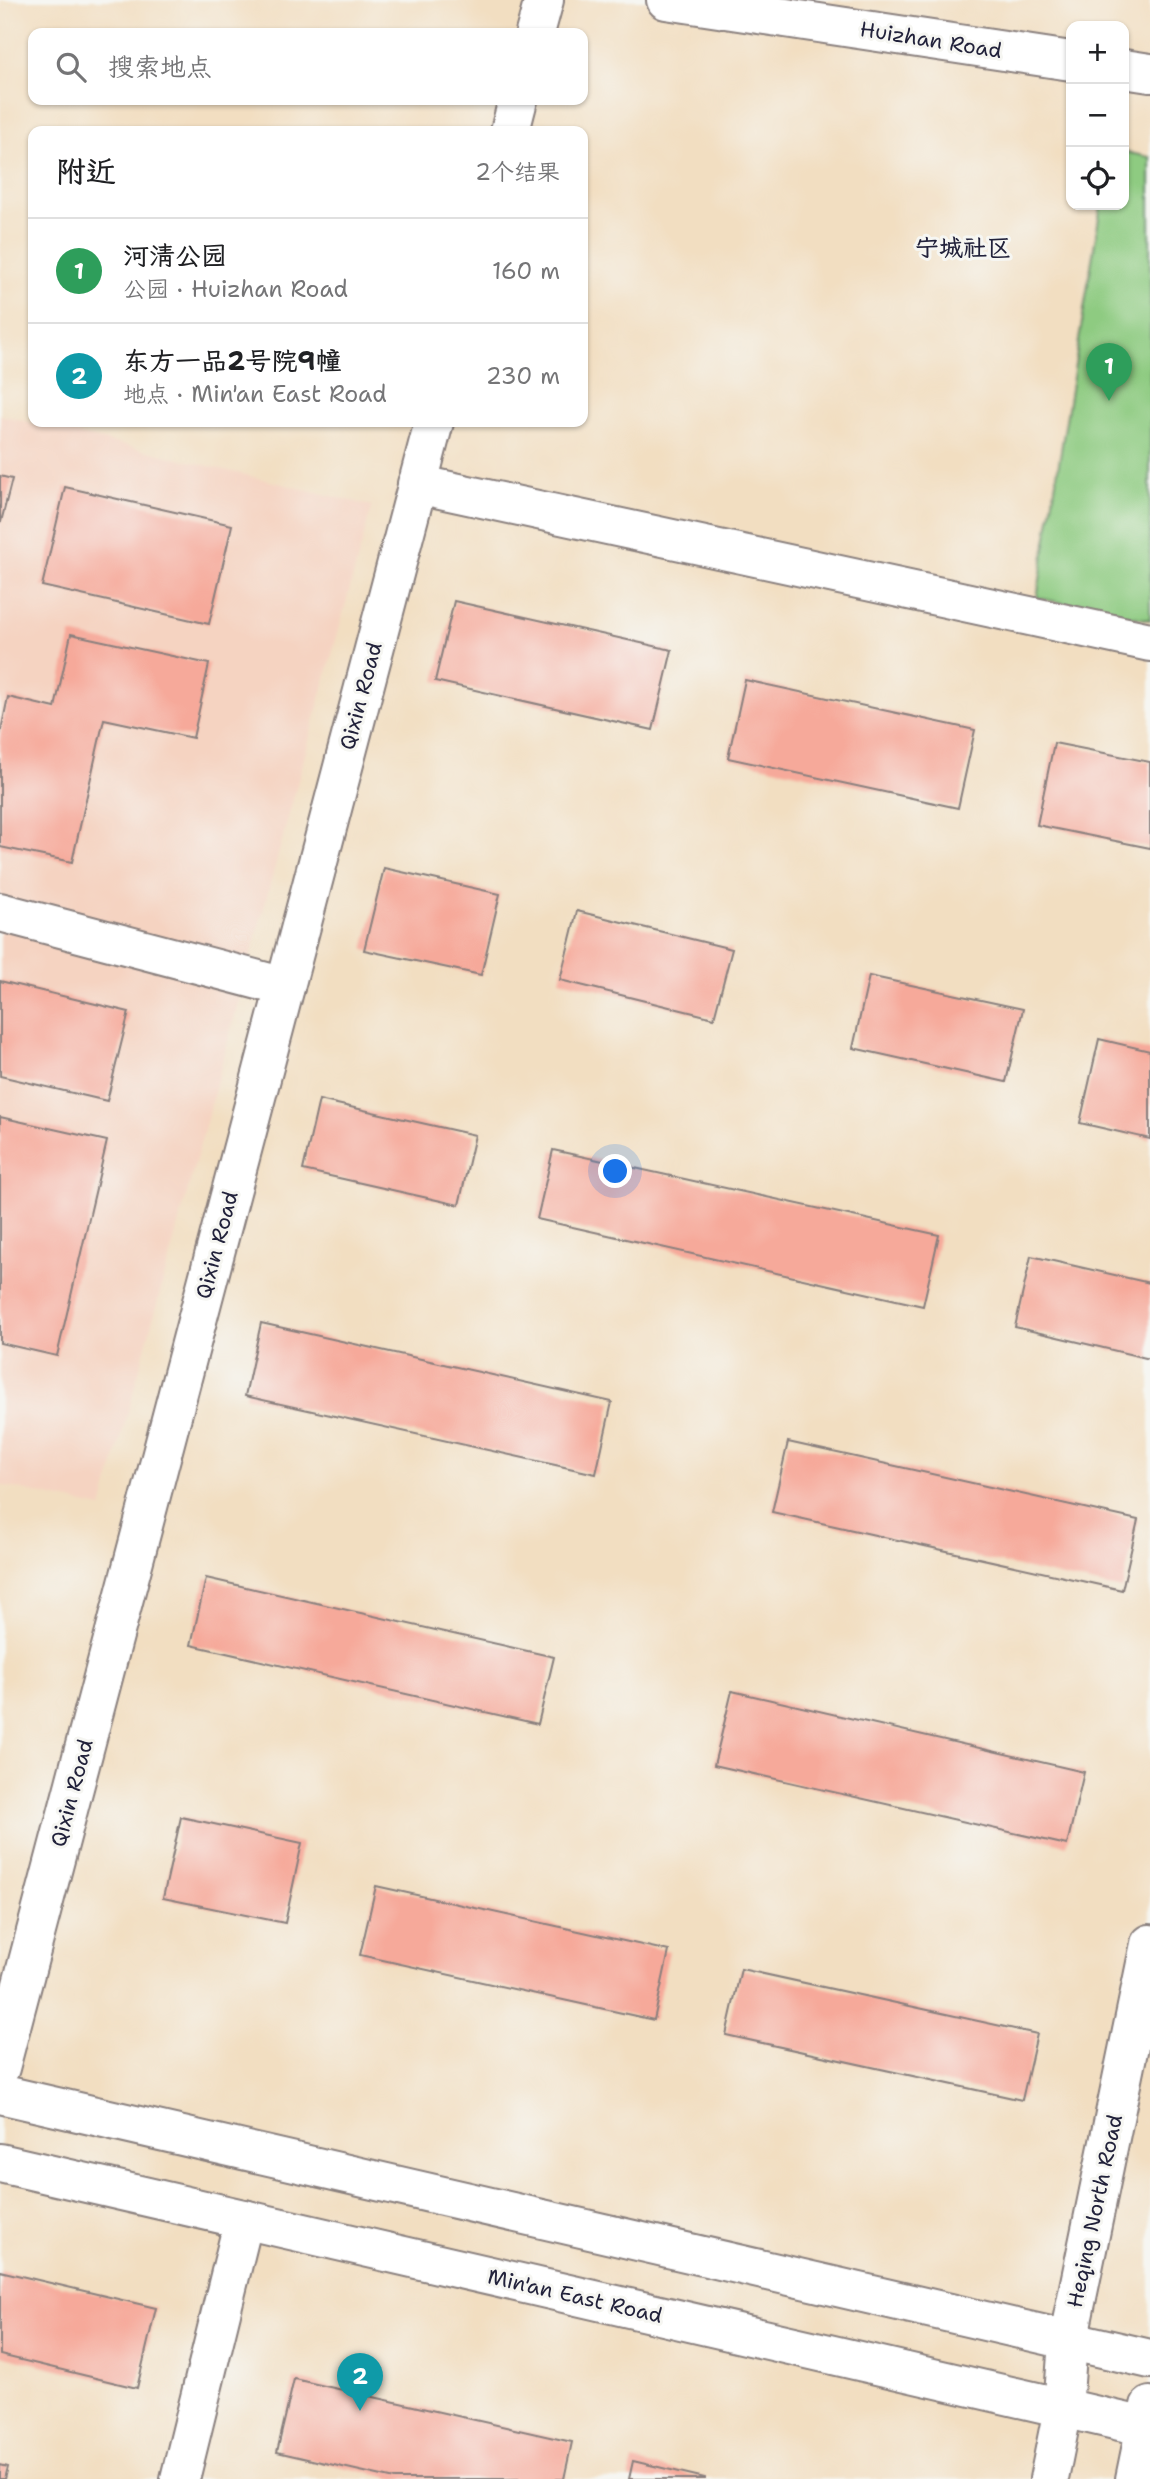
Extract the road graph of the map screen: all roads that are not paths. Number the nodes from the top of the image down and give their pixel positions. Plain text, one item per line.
1 (544, 0) edge
2 (666, 0) edge
3 (536, 28) edge
4 (1066, 60) edge
5 (1129, 70) edge
6 (1150, 73) edge
7 (517, 105) edge
8 (511, 126) edge
9 (432, 427) edge
10 (417, 484) junction
11 (1150, 642) edge
12 (0, 912) edge
13 (285, 987) junction
14 (1150, 1944) edge
15 (0, 2068) edge
16 (0, 2094) edge
17 (0, 2163) edge
18 (244, 2219) junction
19 (1068, 2341) junction
20 (1150, 2359) edge
21 (1063, 2409) junction
22 (1148, 2420) edge
23 (180, 2479) edge
24 (1049, 2479) edge
25 (1135, 2479) edge

1 - 3 street
2 - 4 street, Huizhan Road
5 - 6 street
7 - 8 street
9 - 10 street, Qixin Road
10 - 11 street
10 - 13 street, Qixin Road
12 - 13 street
13 - 15 street, Qixin Road
14 - 19 street, Heqing North Road
16 - 19 street
17 - 18 street, Min'an East Road
18 - 21 street, Min'an East Road
18 - 23 street
19 - 20 street
19 - 21 street, Heqing North Road
21 - 22 street, Min'an East Road
21 - 24 street, Heqing North Road
22 - 25 street

